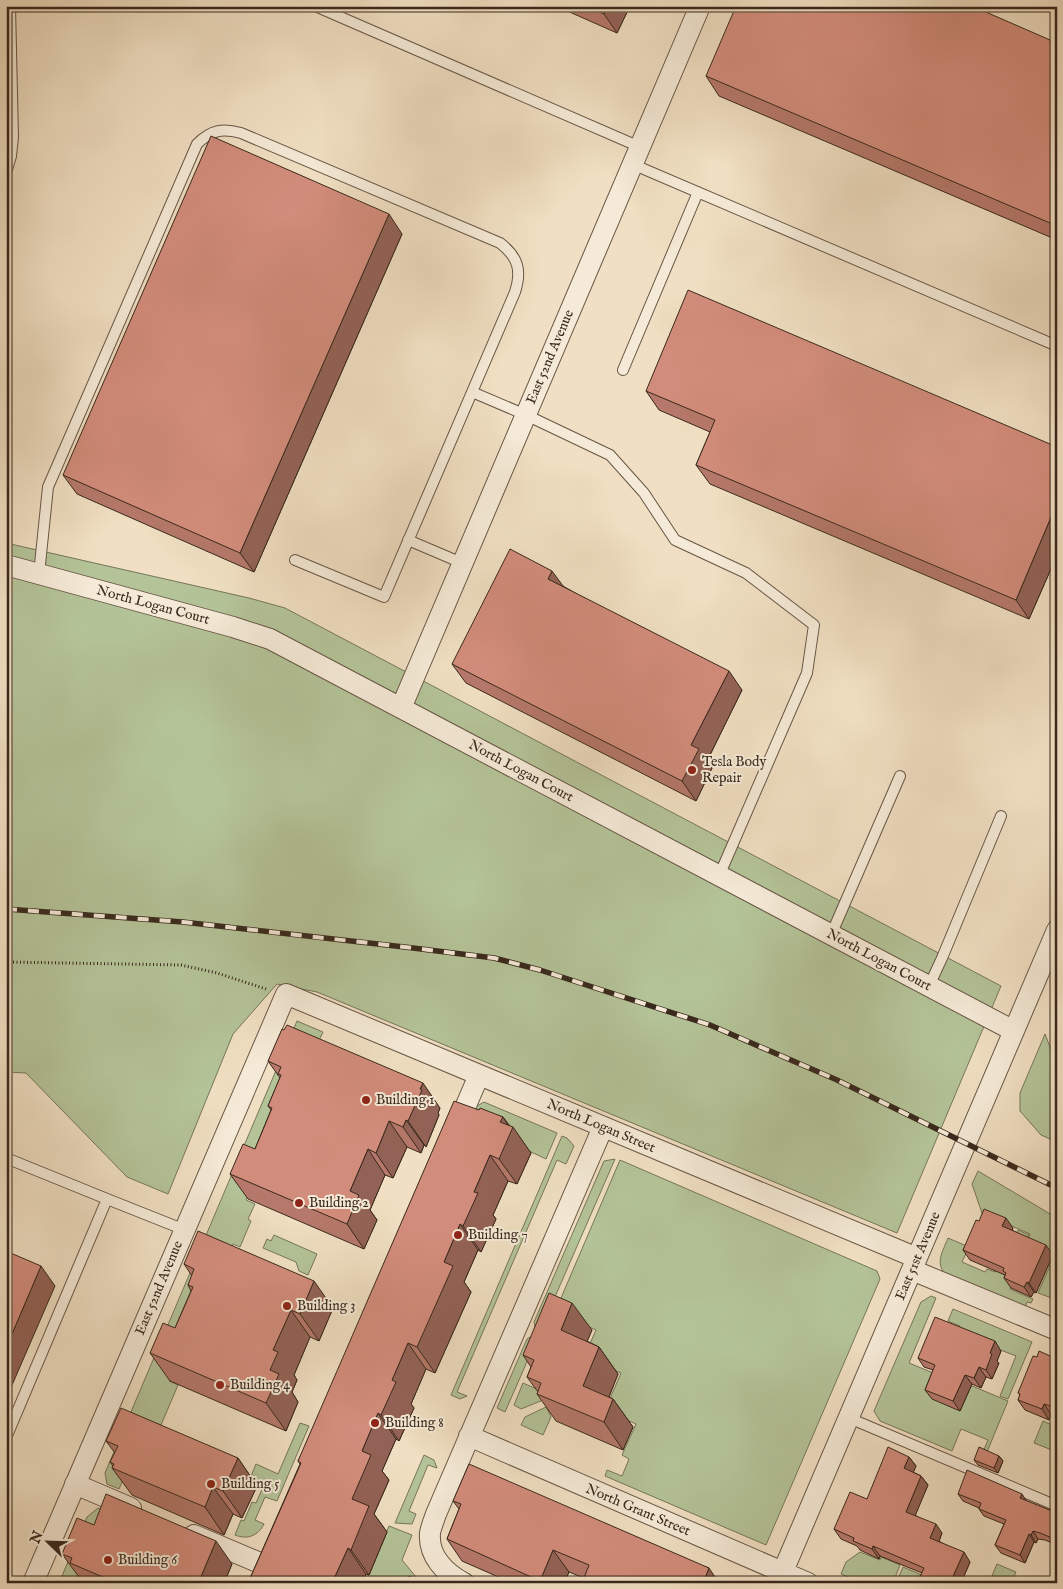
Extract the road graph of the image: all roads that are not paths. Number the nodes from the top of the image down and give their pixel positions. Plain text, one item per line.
1 (315, 6) edge
2 (700, 6) edge
3 (9, 8) edge
4 (636, 156) junction
5 (6, 173) edge
6 (698, 192) junction
7 (1057, 346) edge
8 (623, 370) dead end
9 (472, 392) junction
10 (526, 415) junction
11 (408, 540) junction
12 (295, 560) dead end
13 (462, 563) junction
14 (6, 565) edge
15 (39, 574) junction
16 (401, 708) junction
17 (900, 776) dead end
18 (1001, 816) dead end
19 (719, 876) junction
20 (1057, 930) edge
21 (831, 935) junction
22 (929, 986) junction
23 (286, 994) joint
24 (1014, 1031) junction
25 (479, 1075) junction
26 (603, 1127) junction
27 (449, 1144) edge
28 (6, 1158) edge
29 (107, 1199) junction
30 (185, 1230) junction
31 (914, 1264) junction
32 (1057, 1330) edge
33 (849, 1418) junction
34 (469, 1436) junction
35 (6, 1438) edge
36 (75, 1484) junction
37 (1057, 1506) edge
38 (152, 1517) edge
39 (178, 1528) edge
40 (267, 1566) edge
41 (781, 1577) edge
42 (33, 1583) edge
43 (464, 1583) edge
44 (808, 1583) edge

1 - 4 lane
2 - 4 street, East 52nd Avenue
3 - 5 lane
4 - 6 lane
4 - 10 street, East 52nd Avenue
6 - 7 lane
6 - 8 lane
9 - 10 lane
9 - 11 lane
9 - 15 lane
10 - 13 street, East 52nd Avenue
10 - 19 lane
11 - 12 lane
11 - 13 lane
13 - 16 street, East 52nd Avenue
14 - 15 street, North Logan Court
15 - 16 street, North Logan Court
16 - 19 street, North Logan Court
17 - 21 lane
18 - 22 lane
19 - 21 street, North Logan Court
20 - 24 street, East 51st Avenue
21 - 22 street, North Logan Court
22 - 24 street, North Logan Court
23 - 25 street, North Logan Street
23 - 30 street, East 52nd Avenue
24 - 31 street, East 51st Avenue
25 - 26 street, North Logan Street
25 - 27 street
26 - 31 street, North Logan Street
26 - 34 street
28 - 29 lane
29 - 30 lane
29 - 35 lane
30 - 36 street, East 52nd Avenue
31 - 32 street, North Logan Street
31 - 33 street, East 51st Avenue
33 - 37 lane
33 - 41 street, East 51st Avenue
34 - 41 street, North Grant Street
34 - 43 street
36 - 38 street
36 - 42 street, East 52nd Avenue
39 - 40 street
41 - 44 street, North Grant Street

